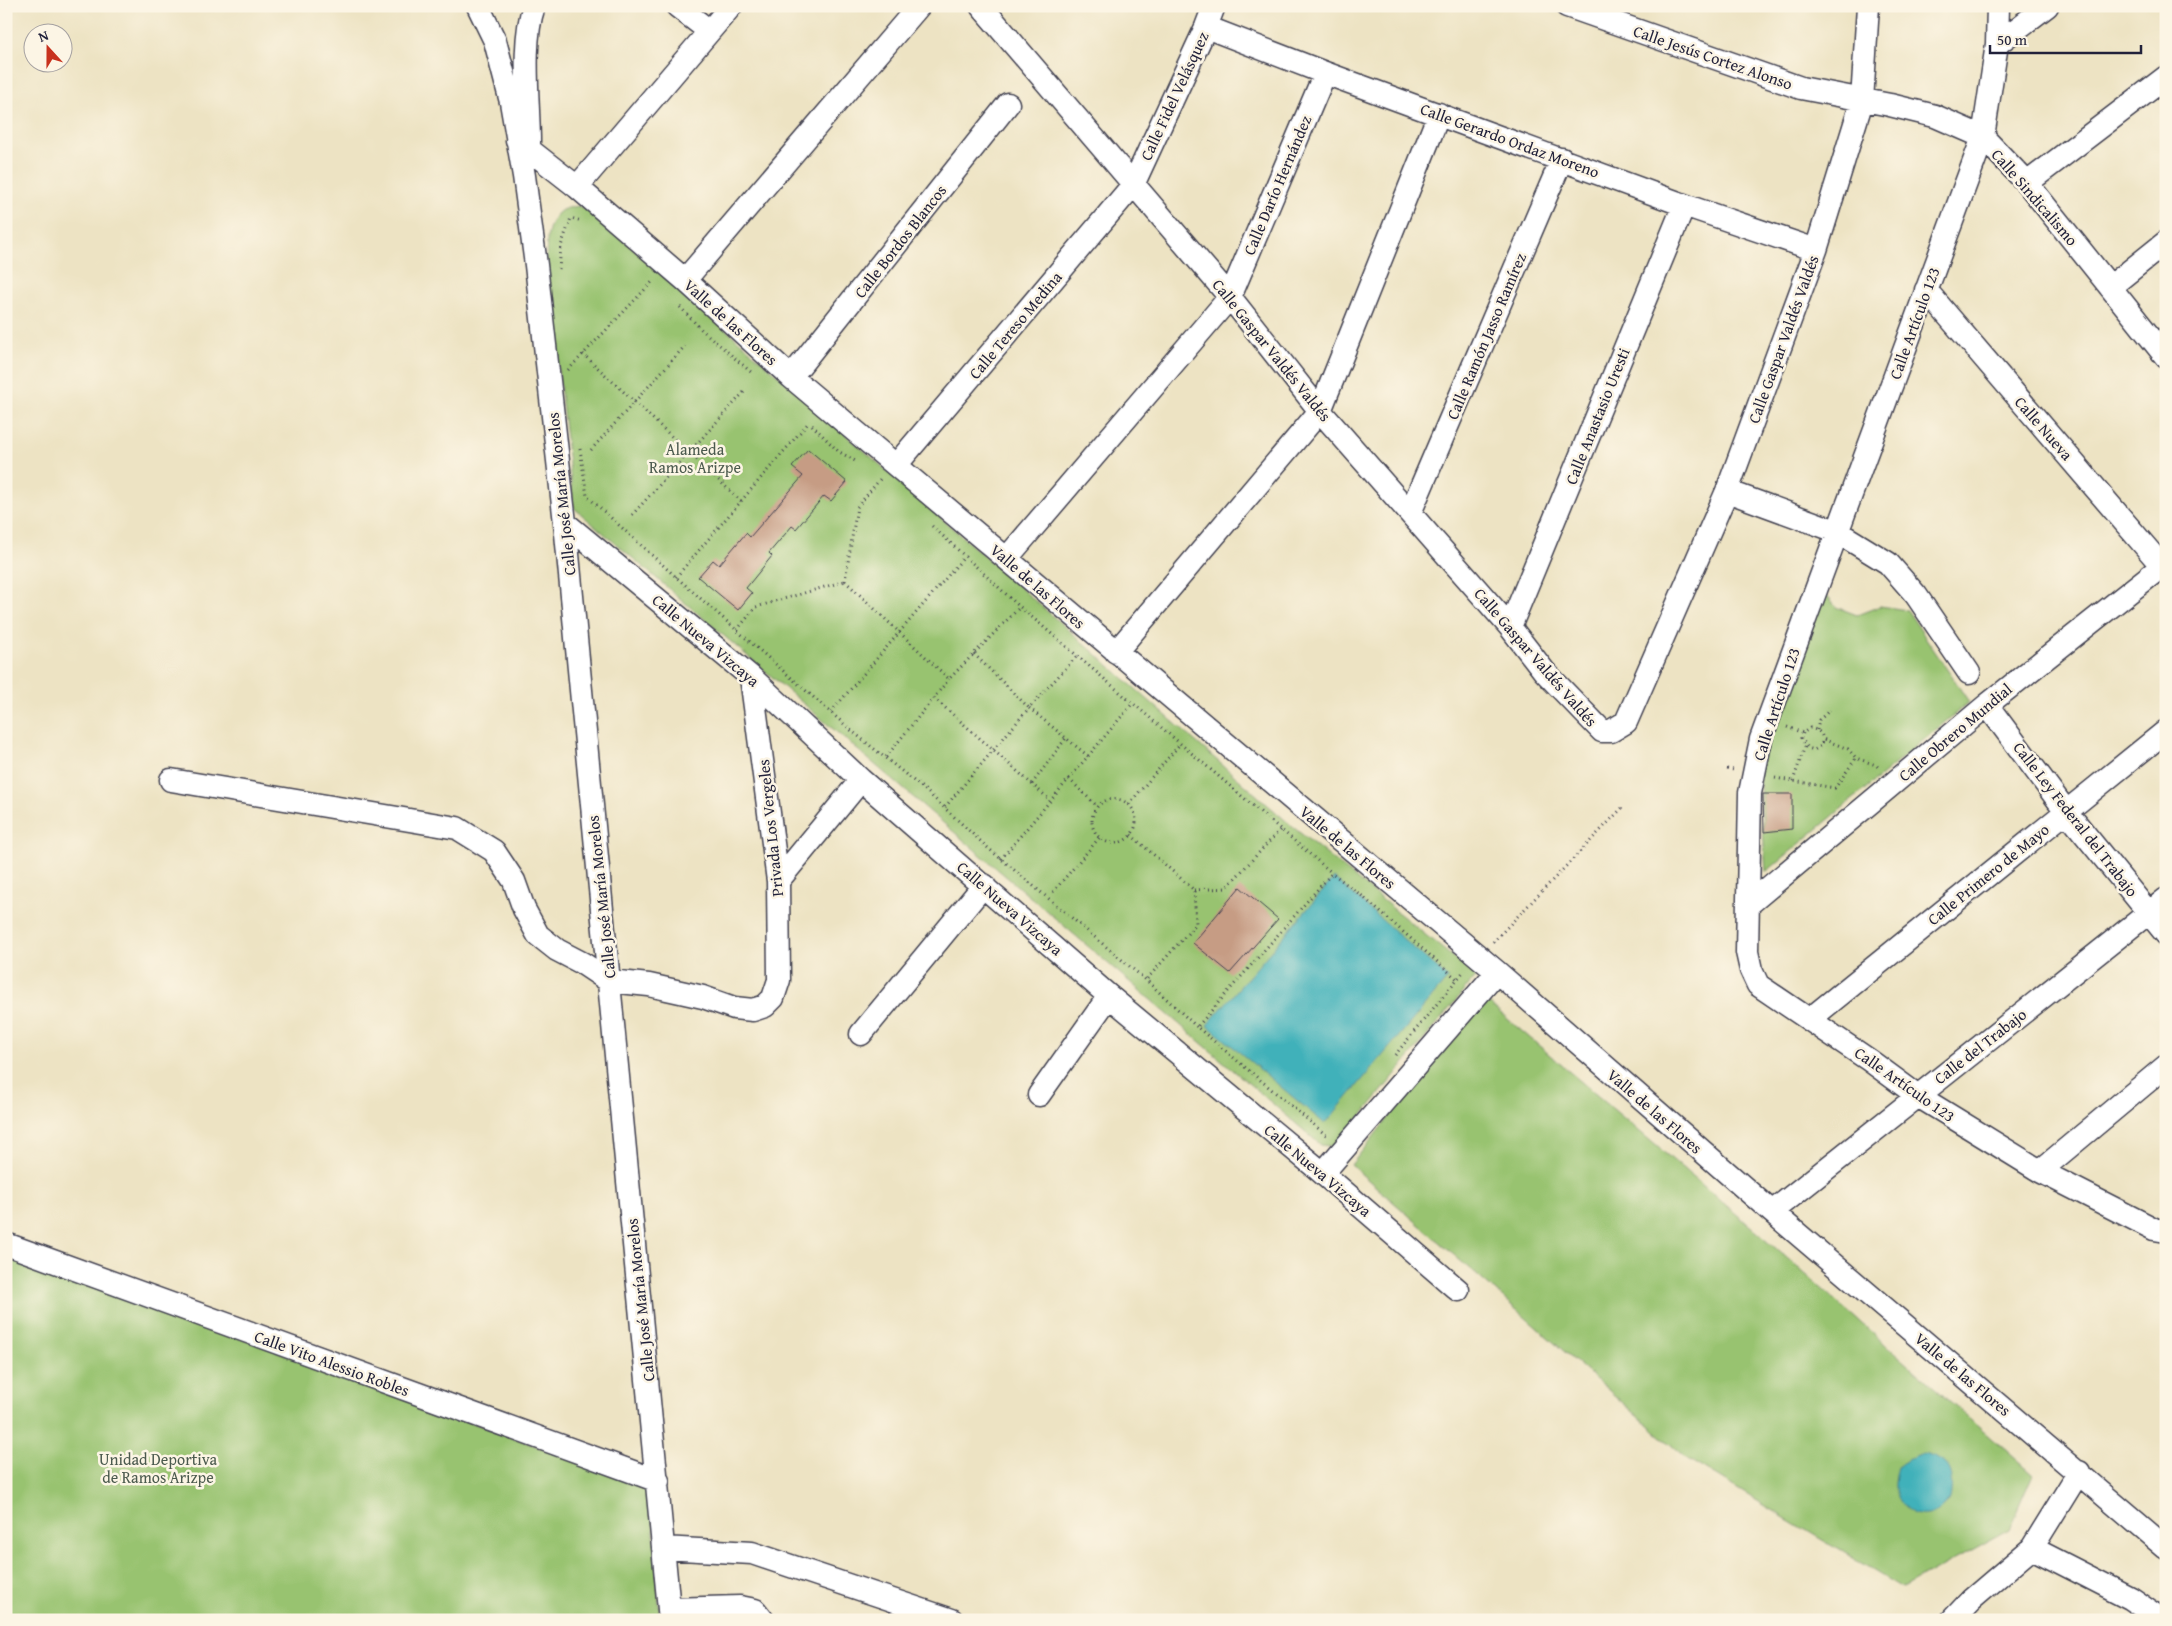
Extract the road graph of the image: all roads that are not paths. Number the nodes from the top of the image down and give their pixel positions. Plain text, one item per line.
1 (478, 6) edge
2 (534, 6) edge
3 (677, 6) edge
4 (731, 6) edge
5 (919, 6) edge
6 (981, 6) edge
7 (1214, 6) edge
8 (1567, 6) edge
9 (1868, 6) edge
10 (1998, 6) edge
11 (2047, 6) edge
12 (1206, 27) junction
13 (708, 30) junction
14 (1997, 44) junction
15 (1324, 73) junction
16 (2166, 76) edge
17 (1862, 100) junction
18 (1008, 104) dead end
19 (1439, 114) junction
20 (1983, 137) junction
21 (523, 143) junction
22 (1562, 159) junction
23 (2026, 183) junction
24 (1133, 185) junction
25 (577, 187) junction
26 (1684, 205) junction
27 (2166, 242) edge
28 (1816, 250) junction
29 (685, 280) junction
30 (2110, 287) junction
31 (1926, 290) junction
32 (1230, 297) junction
33 (2166, 356) edge
34 (791, 377) junction
35 (1320, 411) junction
36 (889, 475) junction
37 (1727, 491) junction
38 (1410, 513) junction
39 (565, 523) junction
40 (1836, 531) junction
41 (1007, 558) junction
42 (2164, 565) edge
43 (1510, 627) junction
44 (1116, 652) junction
45 (1969, 673) dead end
46 (751, 677) junction
47 (1987, 704) junction
48 (2166, 731) edge
49 (170, 780) dead end
50 (861, 780) junction
51 (2066, 811) junction
52 (778, 880) junction
53 (984, 885) junction
54 (1748, 905) junction
55 (2158, 905) edge
56 (2166, 934) edge
57 (1497, 972) junction
58 (609, 981) junction
59 (1109, 996) junction
60 (1810, 1019) junction
61 (861, 1034) dead end
62 (2166, 1066) edge
63 (1039, 1095) dead end
64 (1918, 1096) junction
65 (2040, 1171) junction
66 (1323, 1173) junction
67 (1772, 1212) junction
68 (2164, 1230) edge
69 (6, 1244) edge
70 (1458, 1290) dead end
71 (2079, 1472) junction
72 (658, 1481) junction
73 (663, 1548) junction
74 (2032, 1548) junction
75 (2166, 1548) edge
76 (670, 1614) edge
77 (763, 1620) edge
78 (952, 1620) edge
79 (1952, 1620) edge
80 (2162, 1620) edge

1 - 21 street, Calle José María Morelos
2 - 21 street, Calle José María Morelos
3 - 13 street
4 - 13 street
5 - 29 street
6 - 24 street, Calle Gaspar Valdés Valdés
7 - 12 street, Calle Fidel Velásquez
8 - 17 street, Calle Jesús Cortez Alonso
9 - 17 street, Calle Gaspar Valdés Valdés
10 - 14 street, Calle Artículo 123
11 - 14 street
12 - 15 street, Calle Gerardo Ordaz Moreno
12 - 24 street, Calle Fidel Velásquez
13 - 25 street
14 - 20 street, Calle Artículo 123
15 - 19 street, Calle Gerardo Ordaz Moreno
15 - 32 street, Calle Darío Hernández
16 - 23 street
17 - 20 street, Calle Sindicalismo
17 - 28 street, Calle Gaspar Valdés Valdés
18 - 34 street, Calle Bordos Blancos
19 - 22 street, Calle Gerardo Ordaz Moreno
19 - 35 street
20 - 23 street, Calle Sindicalismo
20 - 31 street, Calle Artículo 123
21 - 25 street, Valle de las Flores
21 - 39 street, Calle José María Morelos
22 - 26 street, Calle Gerardo Ordaz Moreno
22 - 38 street, Calle Ramón Jasso Ramírez
23 - 30 street, Calle Sindicalismo
24 - 32 street, Calle Gaspar Valdés Valdés
24 - 36 street, Calle Tereso Medina
25 - 29 street, Valle de las Flores
26 - 28 street, Calle Gerardo Ordaz Moreno
26 - 43 street, Calle Anastasio Uresti
27 - 30 street
28 - 37 street, Calle Gaspar Valdés Valdés
29 - 34 street, Valle de las Flores
30 - 33 street, Calle Sindicalismo
31 - 40 street, Calle Artículo 123
31 - 42 street, Calle Nueva
32 - 35 street, Calle Gaspar Valdés Valdés
32 - 41 street, Calle Darío Hernández
34 - 36 street, Valle de las Flores
35 - 38 street, Calle Gaspar Valdés Valdés
35 - 44 street
36 - 41 street, Valle de las Flores
37 - 40 street
37 - 43 street, Calle Gaspar Valdés Valdés
38 - 43 street, Calle Gaspar Valdés Valdés
39 - 46 street, Calle Nueva Vizcaya
39 - 58 street, Calle José María Morelos
40 - 45 street
40 - 54 street, Calle Artículo 123
41 - 44 street, Valle de las Flores
42 - 47 street, Calle Obrero Mundial
44 - 57 street, Valle de las Flores
46 - 50 street, Calle Nueva Vizcaya
46 - 52 street, Privada Los Vergeles
47 - 51 street, Calle Ley Federal del Trabajo
47 - 54 street, Calle Obrero Mundial
48 - 51 street, Calle Primero de Mayo
49 - 58 street
50 - 52 street
50 - 53 street, Calle Nueva Vizcaya
51 - 55 street, Calle Ley Federal del Trabajo
51 - 60 street, Calle Primero de Mayo
52 - 58 street, Privada Los Vergeles
53 - 59 street, Calle Nueva Vizcaya
53 - 61 street
54 - 60 street, Calle Artículo 123
55 - 56 street, Calle Ley Federal del Trabajo
55 - 64 street, Calle del Trabajo
57 - 66 street
57 - 67 street, Valle de las Flores
58 - 72 street, Calle José María Morelos
59 - 63 street
59 - 66 street, Calle Nueva Vizcaya
60 - 64 street, Calle Artículo 123
62 - 65 street
64 - 65 street, Calle Artículo 123
64 - 67 street, Calle del Trabajo
65 - 68 street, Calle Artículo 123
66 - 70 street, Calle Nueva Vizcaya
67 - 71 street, Valle de las Flores
69 - 72 street, Calle Vito Alessio Robles
71 - 74 street
71 - 75 street, Valle de las Flores
72 - 73 street, Calle José María Morelos
73 - 76 street, Calle José María Morelos
73 - 78 street
74 - 79 street
74 - 80 street
76 - 77 street

